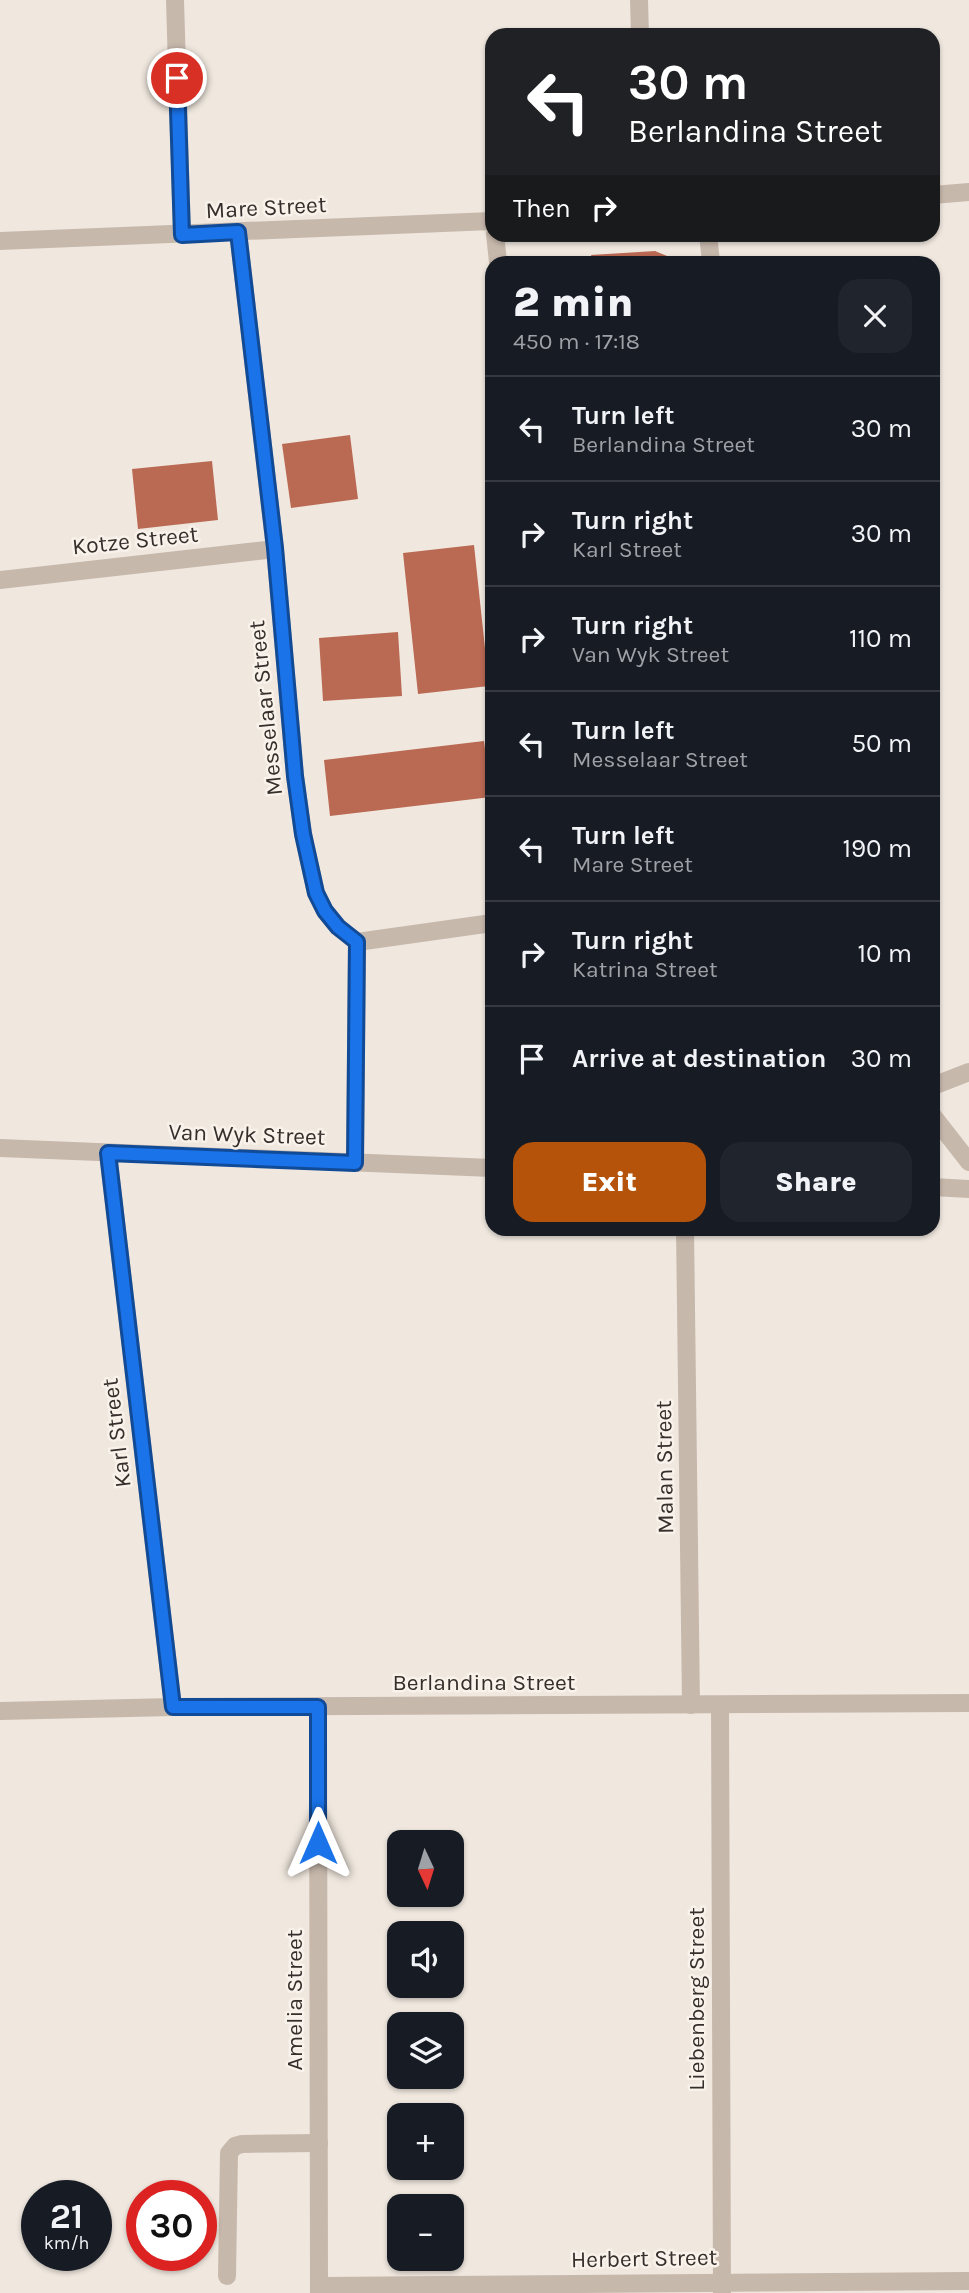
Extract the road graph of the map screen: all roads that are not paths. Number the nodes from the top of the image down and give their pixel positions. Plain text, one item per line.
1 (175, 0) edge
2 (639, 0) edge
3 (640, 28) edge
4 (969, 192) edge
5 (940, 194) edge
6 (485, 221) edge
7 (238, 232) junction
8 (182, 235) junction
9 (0, 241) edge
10 (275, 548) junction
11 (0, 579) edge
12 (485, 924) edge
13 (357, 942) junction
14 (969, 1072) edge
15 (940, 1083) edge
16 (940, 1124) edge
17 (0, 1148) edge
18 (108, 1153) junction
19 (969, 1162) edge
20 (355, 1163) junction
21 (485, 1168) edge
22 (940, 1187) edge
23 (969, 1189) edge
24 (685, 1236) edge
25 (969, 1703) edge
26 (691, 1705) junction
27 (720, 1705) junction
28 (173, 1707) junction
29 (318, 1707) junction
30 (0, 1711) edge
31 (318, 2143) junction
32 (227, 2276) dead end
33 (969, 2281) edge
34 (722, 2288) edge
35 (319, 2290) edge

1 - 8 street
2 - 3 street
4 - 5 street
6 - 7 street, Mare Street
7 - 8 street, Mare Street
7 - 10 street, Messelaar Street
8 - 9 street, Mare Street
10 - 11 street, Kotze Street
10 - 13 street, Messelaar Street
12 - 13 street
13 - 20 street
14 - 15 street
16 - 19 street
17 - 18 street, Van Wyk Street
18 - 20 street, Van Wyk Street
18 - 28 street, Karl Street
20 - 21 street, Van Wyk Street
22 - 23 street
24 - 26 street, Malan Street
25 - 27 street, Berlandina Street
26 - 27 street, Berlandina Street
26 - 29 street, Berlandina Street
27 - 34 street, Liebenberg Street
28 - 29 street, Berlandina Street
28 - 30 street, Berlandina Street
29 - 31 street, Amelia Street
31 - 32 street
31 - 35 street, Amelia Street
33 - 34 street, Herbert Street
34 - 35 street, Herbert Street

